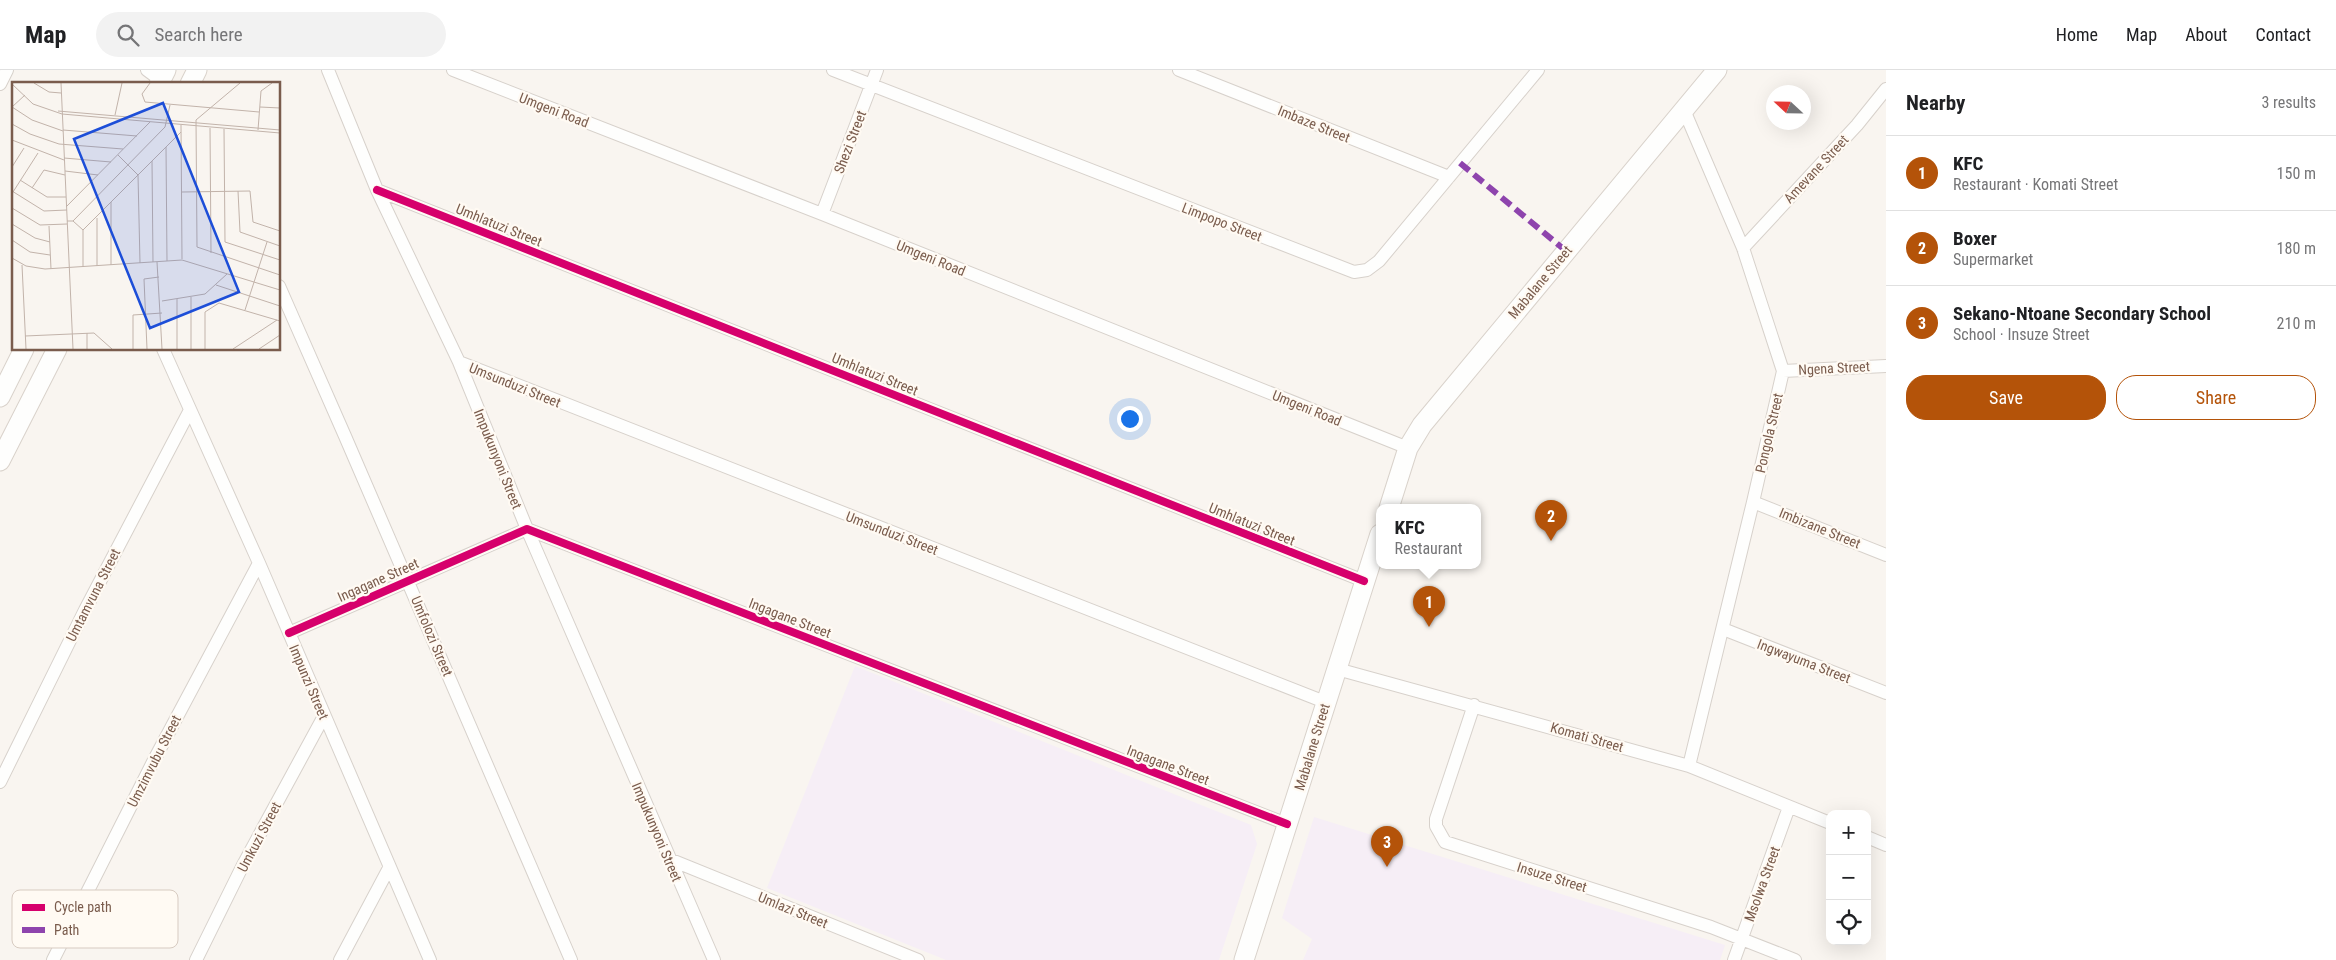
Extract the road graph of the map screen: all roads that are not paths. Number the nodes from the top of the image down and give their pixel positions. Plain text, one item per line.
1 (7, 70) edge
2 (197, 70) edge
3 (328, 70) edge
4 (453, 70) edge
5 (833, 70) edge
6 (877, 70) edge
7 (1179, 70) edge
8 (1538, 70) edge
9 (1717, 70) edge
10 (191, 82) edge
11 (0, 84) edge
12 (872, 86) junction
13 (1886, 89) edge
14 (1684, 110) junction
15 (1449, 177) junction
16 (377, 190) junction
17 (822, 214) junction
18 (1743, 248) junction
19 (280, 288) edge
20 (24, 350) edge
21 (56, 350) edge
22 (163, 350) edge
23 (459, 362) junction
24 (1886, 366) edge
25 (1783, 371) junction
26 (0, 397) edge
27 (190, 410) junction
28 (1408, 448) junction
29 (0, 461) edge
30 (1753, 502) junction
31 (1390, 504) edge
32 (527, 529) junction
33 (1376, 546) edge
34 (1886, 555) edge
35 (258, 563) junction
36 (409, 580) junction
37 (1364, 582) junction
38 (1723, 629) junction
39 (288, 633) junction
40 (1337, 669) junction
41 (1886, 693) edge
42 (1325, 702) junction
43 (1474, 705) junction
44 (324, 716) junction
45 (1689, 766) junction
46 (0, 782) edge
47 (1790, 807) junction
48 (1826, 821) edge
49 (1288, 824) junction
50 (1871, 839) edge
51 (1886, 845) edge
52 (669, 860) junction
53 (389, 868) junction
54 (88, 890) edge
55 (1742, 939) junction
56 (58, 948) edge
57 (52, 960) edge
58 (196, 960) edge
59 (340, 960) edge
60 (430, 960) edge
61 (571, 960) edge
62 (714, 960) edge
63 (918, 960) edge
64 (1244, 960) edge
65 (1734, 960) edge
66 (1795, 960) edge

1 - 11 street
2 - 10 street
3 - 16 street, Impukunyoni Street
4 - 17 street, Umgeni Road
5 - 12 street, Limpopo Street
6 - 12 street, Shezi Street
7 - 15 street, Imbaze Street
8 - 15 street, Limpopo Street
9 - 14 street, Mabalane Street
12 - 15 street, Limpopo Street
12 - 17 street, Shezi Street
13 - 18 street, Amevane Street
14 - 18 street
14 - 28 street, Mabalane Street
16 - 23 street, Impukunyoni Street
16 - 37 street, Umhlatuzi Street
17 - 28 street, Umgeni Road
18 - 25 street
19 - 36 street, Umfolozi Street
20 - 26 street
21 - 29 street
22 - 27 street, Impunzi Street
23 - 32 street, Impukunyoni Street
23 - 42 street, Umsunduzi Street
24 - 25 street, Ngena Street
25 - 30 street, Pongola Street
27 - 35 street, Impunzi Street
27 - 46 street, Umtamvuna Street
28 - 31 street, Mabalane Street
30 - 34 street, Imbizane Street
30 - 38 street, Pongola Street
32 - 36 street, Ingagane Street
32 - 49 street, Ingagane Street
32 - 52 street, Impukunyoni Street
33 - 37 street, Mabalane Street
35 - 39 street, Impunzi Street
35 - 54 street, Umzimvubu Street
36 - 39 street, Ingagane Street
36 - 61 street, Umfolozi Street
37 - 40 street, Mabalane Street
38 - 41 street, Ingwayuma Street
38 - 45 street, Pongola Street
39 - 44 street, Impunzi Street
40 - 42 street, Mabalane Street
40 - 43 street, Komati Street
42 - 49 street, Mabalane Street
43 - 45 street, Komati Street
43 - 55 street, Insuze Street
44 - 53 street, Impunzi Street
44 - 58 street, Umkuzi Street
45 - 47 street, Komati Street
47 - 48 street, Komati Street
47 - 55 street, Msolwa Street
49 - 64 street, Mabalane Street
50 - 51 street
52 - 62 street, Impukunyoni Street
52 - 63 street, Umlazi Street
53 - 59 street
53 - 60 street, Impunzi Street
55 - 65 street, Msolwa Street
55 - 66 street, Insuze Street
56 - 57 street, Umzimvubu Street

